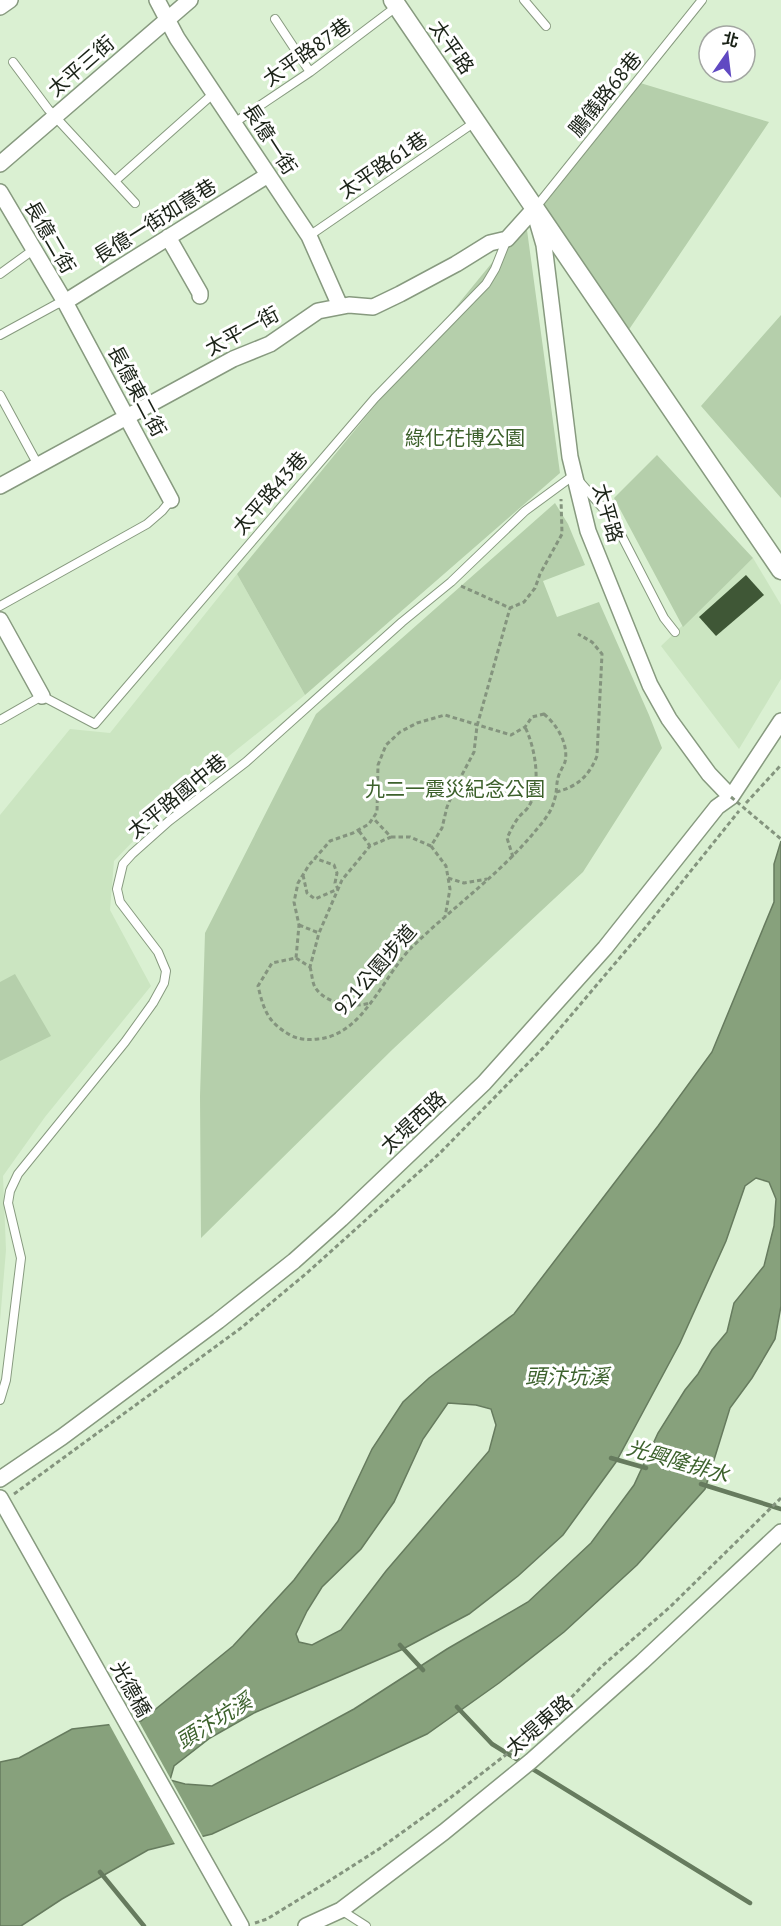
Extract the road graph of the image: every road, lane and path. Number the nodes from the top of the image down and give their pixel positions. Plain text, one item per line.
1 (10, 0) edge
2 (157, 0) edge
3 (190, 0) edge
4 (524, 0) edge
5 (702, 0) edge
6 (395, 3) edge
7 (0, 7) edge
8 (168, 19) junction
9 (275, 19) dead end
10 (546, 26) dead end
11 (13, 62) dead end
12 (310, 72) junction
13 (214, 93) junction
14 (56, 116) junction
15 (476, 121) junction
16 (234, 123) junction
17 (0, 164) edge
18 (268, 175) junction
19 (115, 181) junction
20 (0, 192) edge
21 (135, 203) dead end
22 (534, 209) junction
23 (309, 236) junction
24 (168, 237) junction
25 (507, 239) junction
26 (33, 250) junction
27 (0, 274) edge
28 (200, 296) dead end
29 (64, 302) junction
30 (340, 306) junction
31 (0, 335) edge
32 (0, 394) edge
33 (128, 417) junction
34 (38, 465) junction
35 (574, 475) junction
36 (561, 484) junction
37 (0, 486) edge
38 (171, 500) joint
39 (781, 570) edge
40 (452, 582) junction
41 (0, 606) edge
42 (510, 608) junction
43 (0, 620) edge
44 (675, 632) dead end
45 (578, 634) dead end
46 (42, 696) junction
47 (0, 720) edge
48 (781, 722) edge
49 (477, 726) junction
50 (525, 727) junction
51 (781, 765) edge
52 (556, 792) dead end
53 (731, 796) junction
54 (373, 818) junction
55 (729, 822) dead end
56 (358, 830) junction
57 (391, 837) junction
58 (781, 839) edge
59 (370, 846) junction
60 (431, 846) junction
61 (513, 857) junction
62 (314, 858) junction
63 (303, 875) junction
64 (448, 878) junction
65 (489, 879) junction
66 (338, 889) junction
67 (444, 918) junction
68 (299, 925) junction
69 (319, 933) junction
70 (296, 957) junction
71 (310, 967) junction
72 (371, 1003) junction
73 (0, 1400) edge
74 (0, 1479) edge
75 (781, 1498) edge
76 (2, 1501) edge
77 (781, 1532) edge
78 (341, 1910) junction
79 (243, 1926) edge
80 (306, 1926) edge
81 (366, 1926) edge

1 - 7 street
2 - 8 street, 長億一街
3 - 8 street, 太平三街
4 - 10 lane
5 - 22 lane, 鵬儀路68巷
6 - 12 lane, 太平路87巷
6 - 15 street, 太平路
8 - 13 street, 長億一街
8 - 14 street, 太平三街
9 - 12 lane
11 - 14 lane
12 - 16 lane, 太平路87巷
13 - 16 street, 長億一街
13 - 19 lane
14 - 17 street, 太平三街
14 - 19 lane
15 - 22 street, 太平路
15 - 23 lane, 太平路61巷
16 - 18 street, 長億一街
18 - 23 street, 長億一街
18 - 24 street, 長億一街如意巷
19 - 21 lane
20 - 26 street, 長億二街
22 - 25 street, 太平一街
22 - 35 street, 太平路
22 - 39 street, 太平路
23 - 30 street, 長億一街
24 - 28 street
24 - 29 street, 長億一街如意巷
25 - 30 street, 太平一街
25 - 46 lane, 太平路43巷
26 - 27 lane
26 - 29 street, 長億二街
29 - 31 lane
29 - 33 street, 長億東二街
30 - 33 street, 太平一街
32 - 34 lane
33 - 34 street, 太平一街
33 - 38 street, 長億東二街
34 - 37 street, 太平一街
35 - 36 lane, 太平路國中巷
35 - 44 lane
35 - 53 street, 太平路
36 - 40 lane, 太平路國中巷
36 - 42 path
38 - 41 lane
40 - 42 path
40 - 73 lane, 太平路國中巷
42 - 49 path
43 - 46 street
45 - 52 path
46 - 47 lane
48 - 53 street, 太堤西路
49 - 50 path, 921公園步道
49 - 54 path, 921公園步道
49 - 60 path
50 - 61 path
50 - 61 path, 921公園步道
51 - 55 path
53 - 58 path, bridge
53 - 74 street, 太堤西路
54 - 56 path
54 - 57 path
56 - 59 path
56 - 62 path
57 - 59 path
57 - 60 path
59 - 66 path
60 - 64 path, 921公園步道
61 - 65 path, 921公園步道
62 - 63 path
62 - 66 path
63 - 66 path
63 - 68 path
64 - 65 path
64 - 67 path, 921公園步道
65 - 67 path, 921公園步道
66 - 69 path
67 - 72 path, 921公園步道
68 - 69 path
68 - 70 path
69 - 71 path
70 - 71 path
70 - 72 path, 921公園步道
71 - 72 path
75 - 79 path
76 - 79 street, 光德橋
77 - 78 street, 太堤東路
78 - 80 street, 太堤東路
78 - 81 lane

